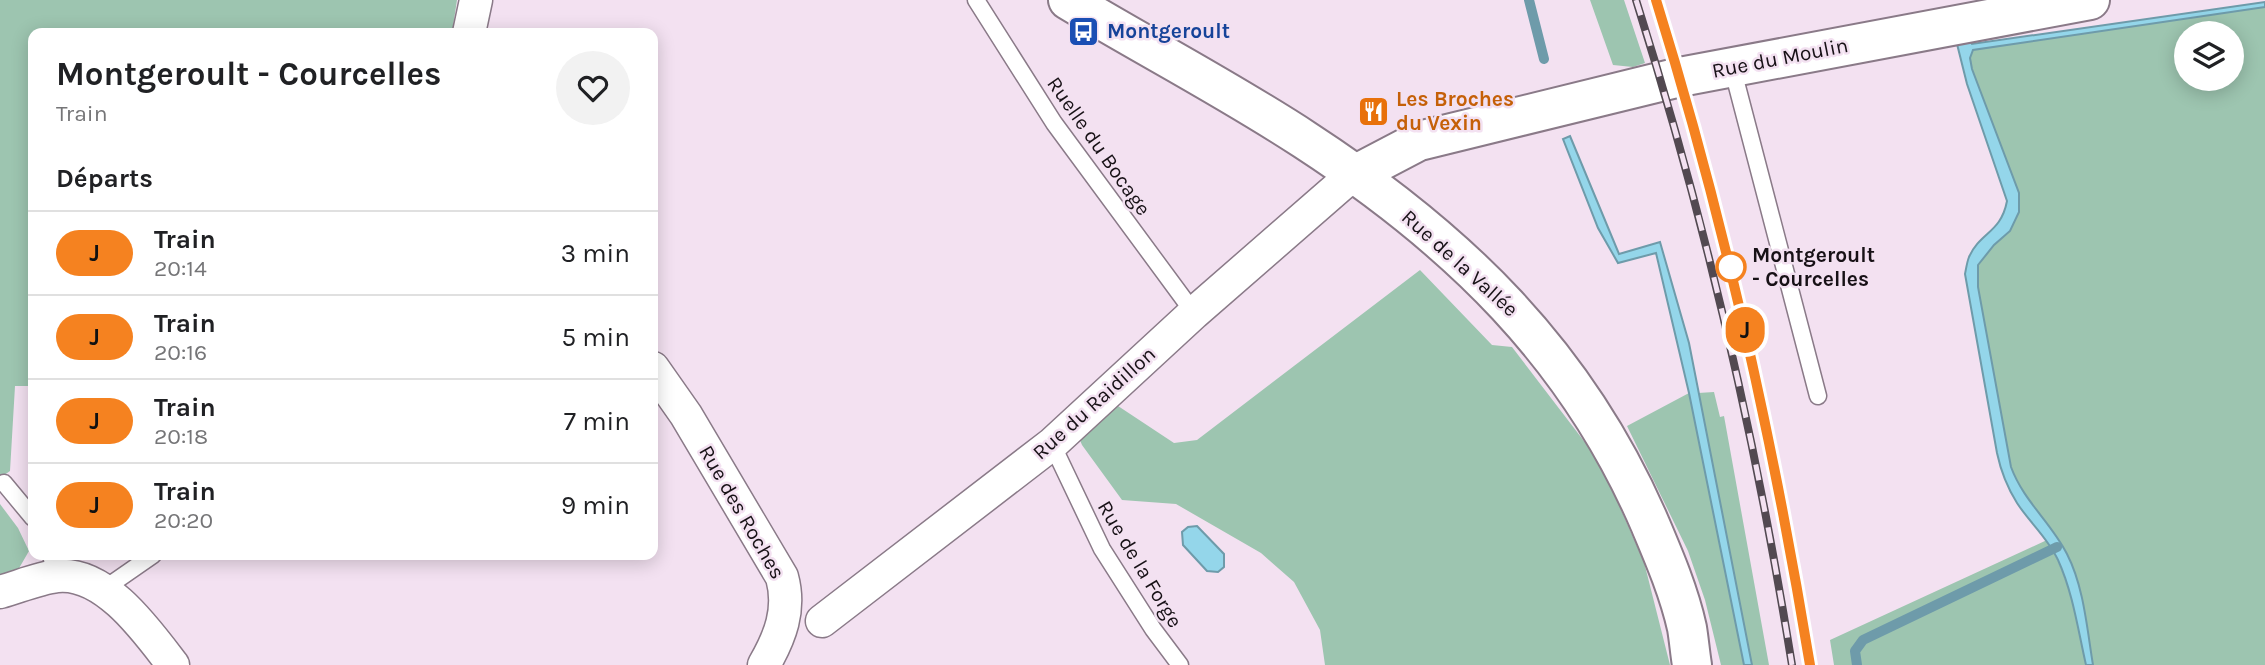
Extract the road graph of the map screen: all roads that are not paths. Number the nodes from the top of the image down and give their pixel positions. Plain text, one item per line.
1 (476, 0) edge
2 (976, 0) edge
3 (1068, 0) edge
4 (2090, 0) edge
5 (471, 28) edge
6 (1732, 66) junction
7 (1356, 174) junction
8 (1194, 313) junction
9 (658, 375) edge
10 (1818, 396) dead end
11 (1052, 443) junction
12 (4, 484) dead end
13 (28, 511) edge
14 (146, 560) edge
15 (53, 565) edge
16 (104, 589) junction
17 (0, 592) edge
18 (822, 621) dead end
19 (1689, 663) edge
20 (173, 665) edge
21 (765, 665) edge
22 (1180, 665) edge

1 - 5 street
2 - 8 lane, Ruelle du Bocage
3 - 7 main road, Rue de la Vallée
4 - 6 main road, Rue du Moulin
6 - 7 main road, Rue du Moulin
6 - 10 lane
7 - 8 street, Rue du Raidillon
7 - 19 main road, Rue de la Vallée
8 - 11 street, Rue du Raidillon
9 - 21 street, Rue des Roches
11 - 18 street, Rue du Raidillon
11 - 22 lane, Rue de la Forge
12 - 13 lane
14 - 16 lane
15 - 16 street
15 - 17 street
16 - 20 street

